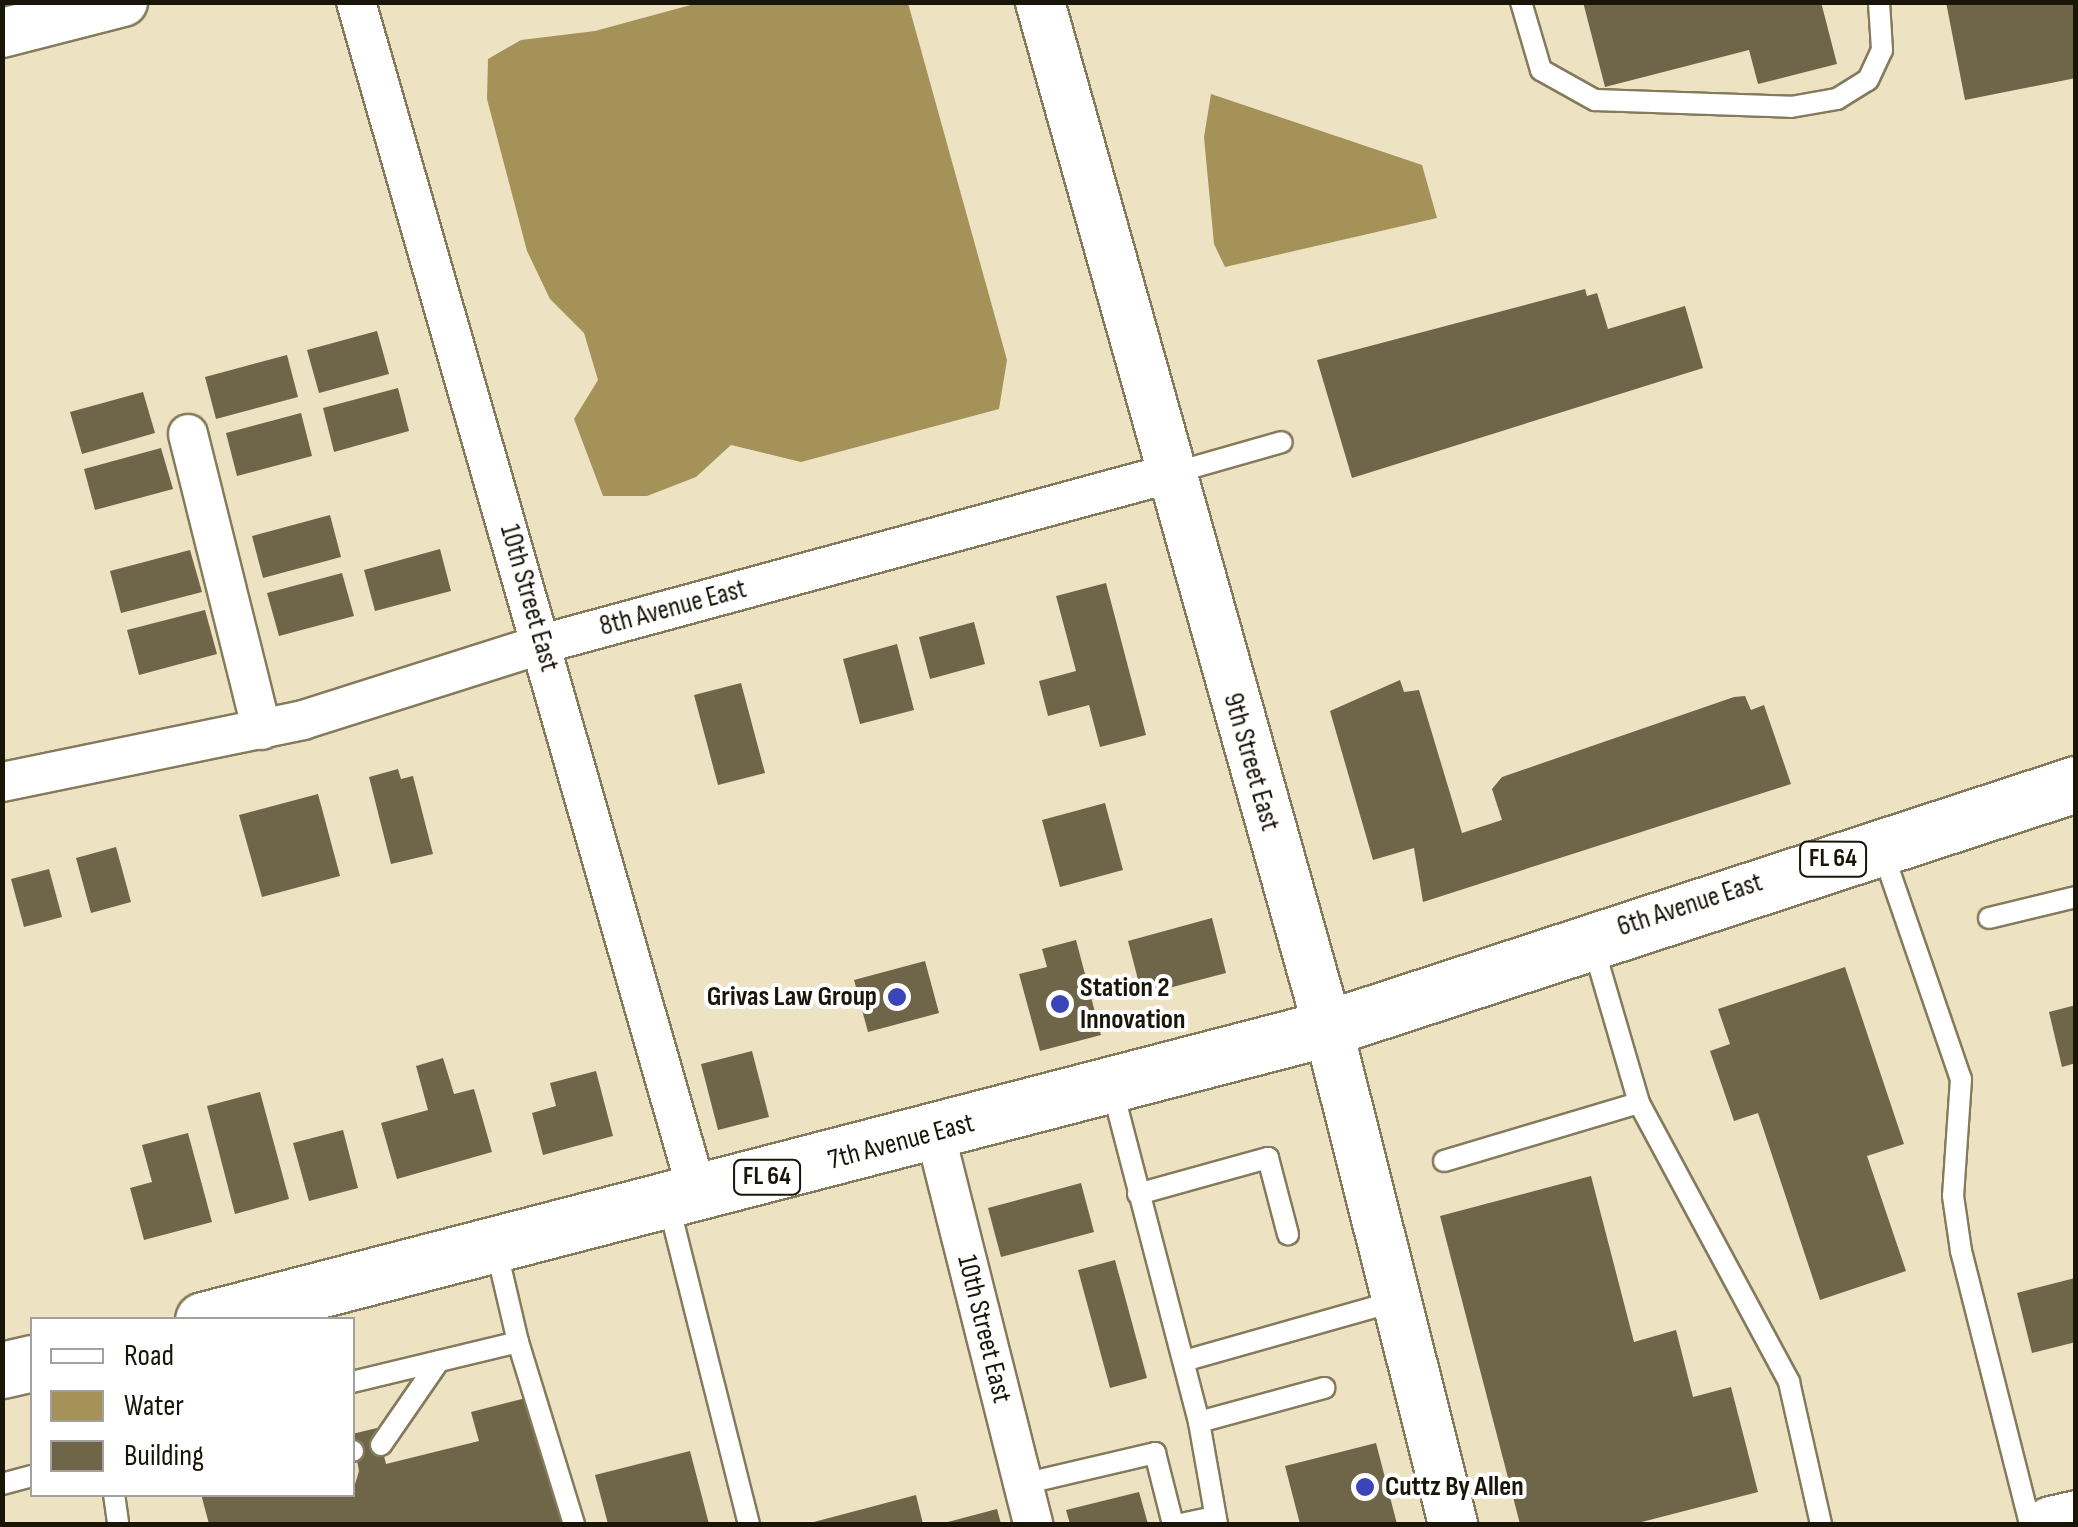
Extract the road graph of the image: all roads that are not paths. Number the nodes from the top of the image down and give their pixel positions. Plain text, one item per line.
1 (123, 2) edge
2 (356, 2) edge
3 (1040, 2) edge
4 (1521, 2) edge
5 (1880, 2) edge
6 (2, 33) edge
7 (188, 434) dead end
8 (1282, 442) dead end
9 (1168, 474) junction
10 (542, 644) junction
11 (262, 730) junction
12 (2, 782) edge
13 (2076, 784) edge
14 (1880, 843) junction
15 (2076, 897) edge
16 (1989, 918) dead end
17 (1591, 937) junction
18 (1328, 1028) junction
19 (1112, 1086) junction
20 (1639, 1103) junction
21 (935, 1133) junction
22 (1444, 1161) dead end
23 (1138, 1194) junction
24 (683, 1198) junction
25 (1288, 1234) dead end
26 (496, 1246) junction
27 (1396, 1301) junction
28 (223, 1317) edge
29 (518, 1342) junction
30 (439, 1361) junction
31 (1184, 1361) junction
32 (30, 1363) edge
33 (2, 1370) edge
34 (355, 1381) edge
35 (1324, 1388) dead end
36 (1199, 1422) junction
37 (381, 1445) dead end
38 (30, 1477) edge
39 (2, 1484) edge
40 (1023, 1484) junction
41 (114, 1497) edge
42 (2076, 1518) edge
43 (1216, 1521) edge
44 (118, 1524) edge
45 (574, 1524) edge
46 (749, 1524) edge
47 (1034, 1524) edge
48 (1173, 1524) edge
49 (1181, 1524) edge
50 (1453, 1524) edge
51 (1821, 1524) edge
52 (2030, 1524) edge
53 (2052, 1524) edge

1 - 6 street
2 - 10 street, 10th Street East
3 - 9 street, 9th Street East
4 - 5 lane
7 - 11 street
8 - 9 lane
9 - 10 street, 8th Avenue East
9 - 18 street, 9th Street East
10 - 11 street, 8th Avenue East
10 - 24 street, 10th Street East
11 - 12 street, 8th Avenue East
13 - 14 main road, 6th Avenue East / FL 64
14 - 17 main road, 6th Avenue East / FL 64
14 - 52 lane
15 - 16 lane
17 - 18 main road, 7th Avenue East / FL 64
17 - 20 lane
18 - 19 main road, 7th Avenue East / FL 64
18 - 27 street, 9th Street East
19 - 21 main road, 7th Avenue East / FL 64
19 - 23 lane
20 - 22 lane
20 - 51 lane
21 - 24 main road, 7th Avenue East / FL 64
21 - 40 street, 10th Street East
23 - 25 lane
23 - 31 lane
24 - 26 main road, 7th Avenue East / FL 64
24 - 46 lane
26 - 28 main road, 7th Avenue East / FL 64
26 - 29 lane
27 - 31 lane
27 - 50 street, 9th Street East
29 - 30 lane
29 - 45 lane
30 - 34 lane
30 - 37 lane
31 - 36 lane
32 - 33 main road
35 - 36 lane
36 - 43 lane
38 - 39 lane
40 - 47 street, 10th Street East
40 - 48 lane
41 - 44 lane
42 - 53 main road
43 - 49 lane

